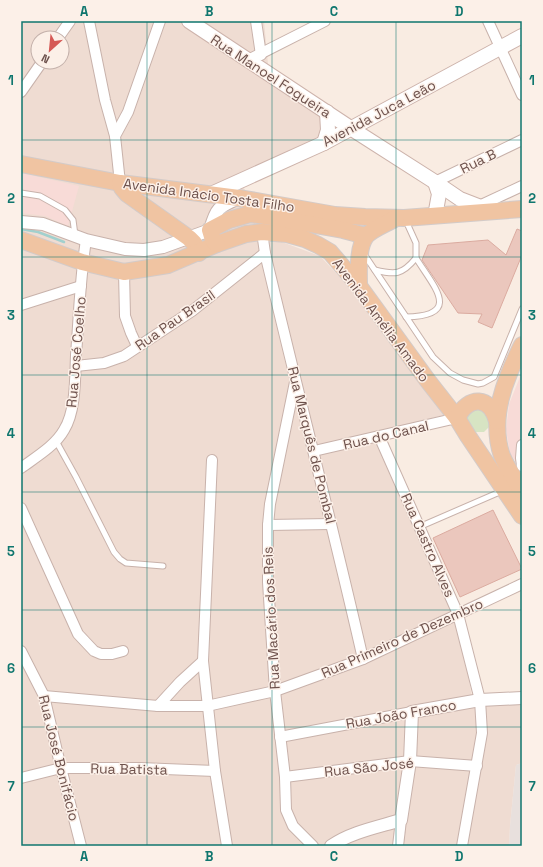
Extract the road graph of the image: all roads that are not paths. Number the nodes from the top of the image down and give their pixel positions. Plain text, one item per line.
1 (70, 21) edge
2 (90, 21) edge
3 (160, 21) edge
4 (189, 21) edge
5 (256, 21) edge
6 (326, 21) edge
7 (488, 21) edge
8 (64, 30) edge
9 (522, 36) edge
10 (500, 47) junction
11 (255, 57) junction
12 (36, 70) edge
13 (21, 92) edge
14 (522, 95) edge
15 (327, 112) junction
16 (352, 129) junction
17 (115, 136) junction
18 (522, 140) edge
19 (324, 143) junction
20 (21, 164) edge
21 (435, 182) junction
22 (120, 183) junction
23 (233, 183) junction
24 (522, 186) edge
25 (21, 193) edge
26 (209, 195) junction
27 (239, 198) junction
28 (485, 209) junction
29 (522, 209) edge
30 (435, 216) junction
31 (401, 218) junction
32 (21, 222) edge
33 (262, 232) junction
34 (214, 237) junction
35 (80, 238) junction
36 (189, 238) junction
37 (21, 240) edge
38 (364, 243) junction
39 (199, 253) junction
40 (265, 253) junction
41 (416, 258) junction
42 (82, 262) junction
43 (375, 270) junction
44 (124, 272) junction
45 (81, 286) junction
46 (360, 286) junction
47 (21, 305) edge
48 (522, 309) edge
49 (406, 317) junction
50 (522, 345) edge
51 (137, 346) junction
52 (76, 366) junction
53 (295, 382) junction
54 (457, 418) junction
55 (497, 424) junction
56 (379, 436) junction
57 (468, 436) junction
58 (56, 441) junction
59 (522, 445) edge
60 (314, 451) junction
61 (212, 460) dead end
62 (522, 466) edge
63 (21, 468) edge
64 (504, 490) junction
65 (522, 491) edge
66 (21, 508) edge
67 (522, 516) edge
68 (331, 524) junction
69 (268, 525) junction
70 (420, 527) junction
71 (163, 566) dead end
72 (522, 584) edge
73 (458, 614) junction
74 (21, 651) edge
75 (123, 651) dead end
76 (363, 658) junction
77 (203, 661) junction
78 (274, 692) junction
79 (44, 696) junction
80 (522, 698) edge
81 (480, 700) junction
82 (158, 706) junction
83 (207, 706) junction
84 (412, 712) junction
85 (280, 737) junction
86 (410, 761) junction
87 (477, 766) junction
88 (61, 768) junction
89 (215, 771) junction
90 (285, 777) junction
91 (21, 778) edge
92 (401, 820) junction
93 (81, 846) edge
94 (227, 846) edge
95 (314, 846) edge
96 (331, 846) edge
97 (398, 846) edge
98 (462, 846) edge

1 - 8 street
2 - 17 street
3 - 17 street
4 - 11 main road, Rua Manoel Fogueira
5 - 11 street
6 - 11 street
7 - 10 street
9 - 10 main road, Avenida Juca Leão
10 - 14 street
10 - 16 main road, Avenida Juca Leão
11 - 15 main road, Rua Manoel Fogueira
12 - 13 street
15 - 16 main road, Rua Manoel Fogueira
15 - 19 main road
16 - 19 main road, Avenida Juca Leão
16 - 21 main road, Rua Manoel Fogueira
17 - 22 street
18 - 21 street, Rua B
19 - 23 main road, Avenida Juca Leão
20 - 22 main road, Avenida Inácio Tosta Filho
21 - 28 main road, Rua Manoel Fogueira
21 - 30 main road
22 - 26 main road, Avenida Inácio Tosta Filho
22 - 36 main road
23 - 26 main road, Avenida Juca Leão
23 - 27 street
24 - 28 street
25 - 35 lane
26 - 27 main road, Avenida Inácio Tosta Filho
27 - 31 main road, Avenida Inácio Tosta Filho
27 - 34 street
28 - 29 main road, Avenida Inácio Tosta Filho
28 - 30 main road, Avenida Inácio Tosta Filho
30 - 31 main road, Avenida Inácio Tosta Filho
31 - 38 main road
31 - 41 lane
32 - 35 street, Avenida Amélia Amado
33 - 34 main road, Avenida Amélia Amado
33 - 40 street, Rua Marquês de Pombal
33 - 46 main road, Avenida Amélia Amado
34 - 36 street, Avenida Amélia Amado
34 - 38 main road
34 - 39 main road, Avenida Amélia Amado
35 - 36 street, Avenida Amélia Amado
35 - 42 street, Rua José Coelho
36 - 39 main road
37 - 42 main road, Avenida Amélia Amado
38 - 43 lane
38 - 46 main road
39 - 44 main road, Avenida Amélia Amado
40 - 51 street, Rua Pau Brasil
40 - 53 street, Rua Marquês de Pombal
41 - 43 lane
41 - 49 lane
42 - 44 main road, Avenida Amélia Amado
42 - 45 street, Rua José Coelho
43 - 49 lane
44 - 51 street
45 - 47 street
45 - 52 street, Rua José Coelho
46 - 54 main road, Avenida Amélia Amado
48 - 49 lane
50 - 55 main road
51 - 52 street, Rua Pau Brasil
52 - 58 street, Rua José Coelho
53 - 60 street, Rua Marquês de Pombal
53 - 69 street, Rua Macário dos Reis
54 - 55 main road
54 - 56 street, Rua do Canal
54 - 57 main road, Avenida Amélia Amado
55 - 57 main road
55 - 65 main road
56 - 60 street, Rua do Canal
56 - 70 street, Rua Castro Alves
57 - 64 main road, Avenida Amélia Amado
58 - 63 street, Rua José Coelho
58 - 71 lane
59 - 62 street
60 - 68 street, Rua Marquês de Pombal
61 - 77 street
64 - 67 main road, Avenida Amélia Amado
64 - 70 lane
66 - 75 street
68 - 69 street
68 - 76 street, Rua Marquês de Pombal
69 - 78 street, Rua Macário dos Reis
70 - 73 street, Rua Castro Alves
72 - 73 street, Rua Primeiro de Dezembro
73 - 76 street, Rua Primeiro de Dezembro
73 - 81 street, Rua Castro Alves
74 - 79 street, Rua José Bonifácio
76 - 78 street, Rua Primeiro de Dezembro
77 - 82 street
77 - 83 street
78 - 83 street, Rua Primeiro de Dezembro
78 - 85 street, Rua Macário dos Reis
79 - 82 street, Rua Primeiro de Dezembro
79 - 88 street, Rua José Bonifácio
80 - 81 street, Rua João Franco
81 - 84 street, Rua João Franco
81 - 87 street, Rua Castro Alves
82 - 83 street, Rua Primeiro de Dezembro
83 - 89 street
84 - 85 street, Rua João Franco
84 - 86 street
85 - 90 street, Rua Macário dos Reis
86 - 87 street, Rua São José
86 - 90 street, Rua São José
86 - 92 street
87 - 98 street, Rua Castro Alves
88 - 89 street, Rua Batista
88 - 91 street, Rua Batista
88 - 93 street, Rua José Bonifácio
89 - 94 street
90 - 95 street, Rua Macário dos Reis
92 - 96 street
92 - 97 street

